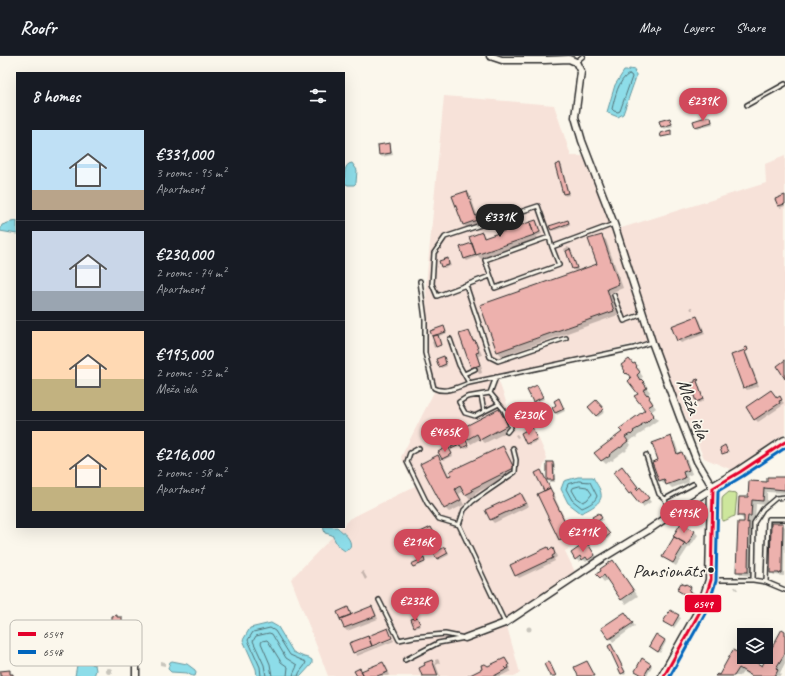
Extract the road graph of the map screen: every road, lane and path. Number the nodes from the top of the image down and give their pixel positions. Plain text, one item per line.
1 (490, 56) edge
2 (583, 56) edge
3 (576, 62) junction
4 (785, 84) edge
5 (747, 105) dead end
6 (614, 224) junction
7 (549, 237) junction
8 (552, 247) junction
9 (490, 276) junction
10 (420, 281) dead end
11 (466, 285) junction
12 (614, 295) dead end
13 (643, 314) junction
14 (566, 338) dead end
15 (450, 339) dead end
16 (652, 342) junction
17 (475, 369) dead end
18 (464, 374) junction
19 (496, 377) junction
20 (469, 383) junction
21 (490, 393) junction
22 (481, 395) junction
23 (499, 404) junction
24 (484, 411) junction
25 (507, 432) dead end
26 (785, 442) edge
27 (419, 448) dead end
28 (513, 448) dead end
29 (646, 455) dead end
30 (693, 484) dead end
31 (713, 488) junction
32 (785, 497) edge
33 (665, 499) junction
34 (672, 514) junction
35 (785, 519) edge
36 (459, 525) junction
37 (711, 580) junction
38 (753, 580) junction
39 (766, 582) junction
40 (785, 590) edge
41 (379, 600) dead end
42 (504, 623) junction
43 (465, 638) junction
44 (405, 660) dead end
45 (664, 676) edge

1 - 3 street
2 - 3 lane
3 - 6 street, Meža iela
4 - 5 lane
6 - 8 lane
6 - 13 street, Meža iela
7 - 8 lane
7 - 9 lane
7 - 11 lane
8 - 9 lane
9 - 11 lane
10 - 20 lane
11 - 14 lane
12 - 13 lane
13 - 16 street, Meža iela
15 - 18 lane
16 - 19 lane
16 - 31 street, Meža iela
17 - 18 lane
18 - 20 lane
19 - 20 lane
19 - 21 lane
21 - 22 lane
21 - 23 lane
22 - 24 lane
22 - 24 lane
23 - 24 lane
23 - 25 lane
26 - 31 main road
27 - 36 lane
28 - 36 lane
29 - 33 lane
30 - 33 lane
31 - 34 street
31 - 37 main road
32 - 38 lane
33 - 34 lane
34 - 42 street
35 - 39 lane
36 - 42 lane
37 - 38 lane
37 - 45 main road
38 - 39 lane
39 - 40 lane
41 - 43 lane
42 - 43 street
43 - 44 lane

